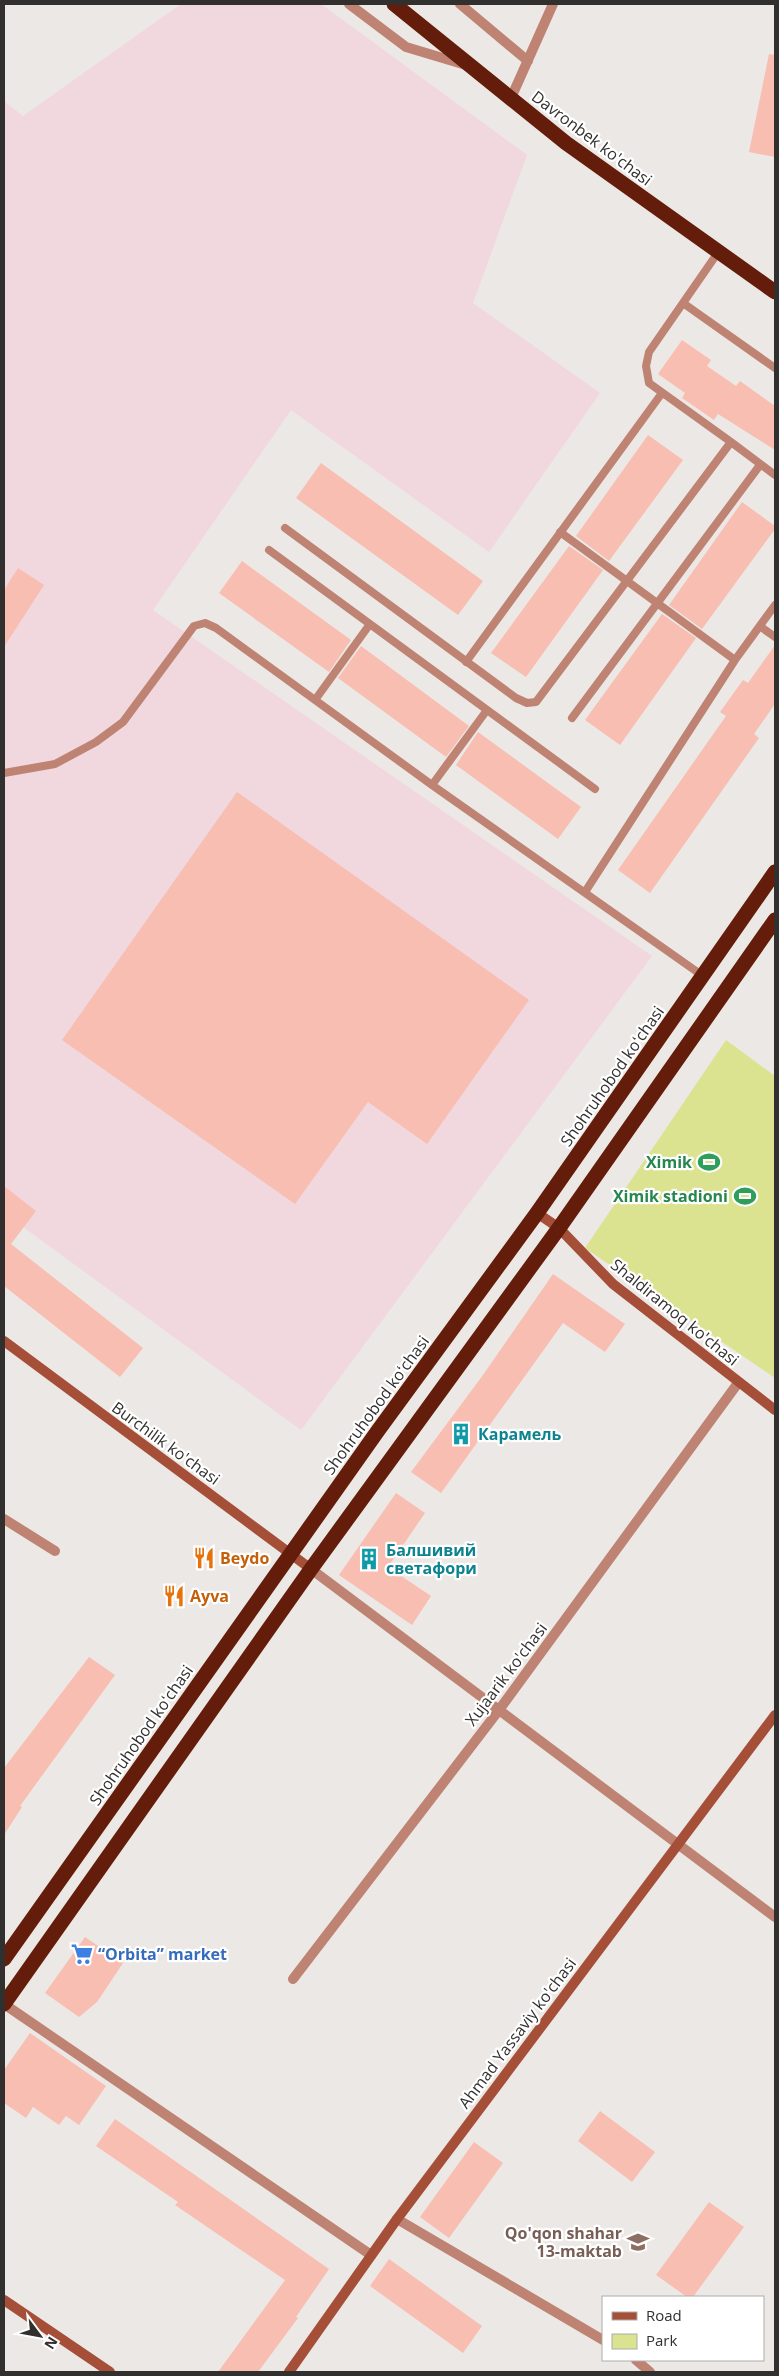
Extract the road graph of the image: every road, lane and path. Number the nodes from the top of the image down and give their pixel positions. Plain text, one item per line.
1 (349, 4) edge
2 (394, 4) edge
3 (460, 4) edge
4 (553, 4) edge
5 (528, 61) junction
6 (472, 66) junction
7 (511, 98) junction
8 (719, 251) junction
9 (775, 292) edge
10 (683, 303) junction
11 (775, 368) edge
12 (662, 393) junction
13 (731, 442) junction
14 (760, 465) junction
15 (775, 475) edge
16 (285, 528) dead end
17 (560, 532) junction
18 (269, 550) dead end
19 (626, 581) junction
20 (658, 603) junction
21 (775, 606) edge
22 (370, 624) junction
23 (761, 627) junction
24 (775, 637) edge
25 (735, 660) junction
26 (466, 662) junction
27 (315, 700) junction
28 (487, 710) junction
29 (572, 718) dead end
30 (4, 773) edge
31 (432, 785) junction
32 (595, 789) dead end
33 (775, 872) edge
34 (585, 892) junction
35 (775, 920) edge
36 (703, 976) junction
37 (538, 1213) junction
38 (560, 1228) junction
39 (4, 1341) edge
40 (738, 1383) junction
41 (775, 1410) edge
42 (4, 1519) edge
43 (55, 1551) dead end
44 (291, 1553) junction
45 (311, 1569) junction
46 (499, 1710) junction
47 (775, 1715) edge
48 (678, 1842) junction
49 (775, 1917) edge
50 (4, 1958) edge
51 (293, 1978) dead end
52 (4, 2004) edge
53 (397, 2219) junction
54 (371, 2255) junction
55 (4, 2300) edge
56 (602, 2339) edge
57 (637, 2361) edge
58 (110, 2372) edge
59 (289, 2372) edge
60 (650, 2372) edge

1 - 6 street
2 - 6 highway, Davronbek ko'chasi
3 - 5 street
4 - 5 street
5 - 7 street
6 - 7 highway, Davronbek ko'chasi
7 - 8 highway, Davronbek ko'chasi
8 - 9 highway, Davronbek ko'chasi
8 - 10 lane
10 - 11 lane
10 - 12 lane
12 - 13 lane
12 - 17 lane
13 - 14 lane
13 - 19 lane
14 - 15 lane
14 - 20 lane
16 - 26 lane
17 - 19 lane
17 - 26 lane
18 - 22 lane
19 - 20 lane
19 - 26 lane
20 - 25 lane
20 - 29 lane
21 - 23 lane
22 - 27 lane
22 - 28 lane
23 - 24 lane
23 - 25 lane
25 - 34 lane
27 - 30 lane
27 - 31 lane
28 - 31 lane
28 - 32 lane
31 - 34 lane
33 - 36 highway, Shohruhobod koʻchasi
34 - 36 lane
35 - 38 highway
36 - 37 highway, Shohruhobod koʻchasi
37 - 38 street, Shaldiramoq ko'chasi
37 - 44 highway, Shohruhobod koʻchasi
38 - 40 street, Shaldiramoq ko'chasi
38 - 45 highway
39 - 44 street, Burchilik ko'chasi
40 - 41 street, Shaldiramoq ko'chasi
40 - 46 street, Xujaarik ko'chasi
42 - 43 street
44 - 45 street, Burchilik ko'chasi
44 - 50 highway, Shohruhobod koʻchasi
45 - 46 street
45 - 52 highway
46 - 48 street
46 - 51 street, Xujaarik ko'chasi
47 - 48 street, Ahmad Yassaviy ko'chasi
48 - 49 street
48 - 53 street, Ahmad Yassaviy ko'chasi
52 - 54 street
53 - 54 street, Ahmad Yassaviy ko'chasi
53 - 56 street
54 - 59 street, Ahmad Yassaviy ko'chasi
55 - 58 street
57 - 60 street

